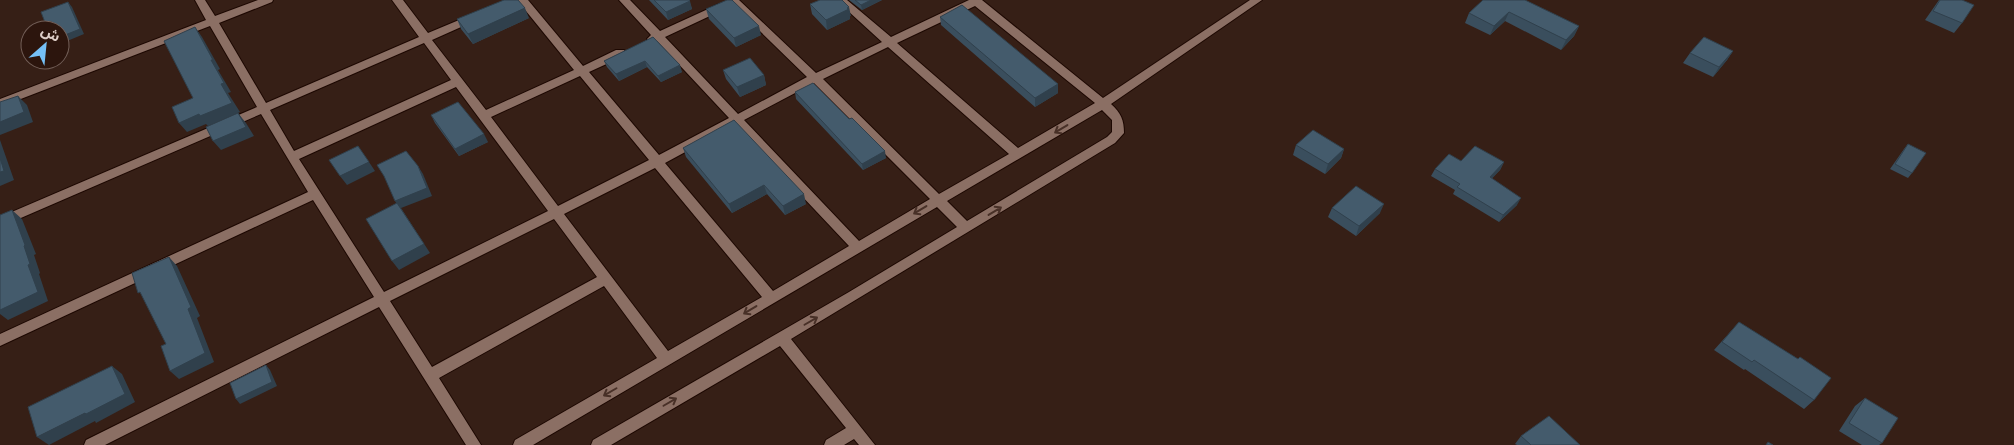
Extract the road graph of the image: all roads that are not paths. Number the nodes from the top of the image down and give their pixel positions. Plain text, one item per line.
1 (200, 0) edge
2 (268, 0) edge
3 (397, 0) edge
4 (522, 0) edge
5 (624, 0) edge
6 (735, 0) edge
7 (841, 0) edge
8 (976, 0) edge
9 (1257, 0) edge
10 (489, 11) edge
11 (213, 21) junction
12 (658, 36) junction
13 (425, 38) junction
14 (889, 42) junction
15 (581, 71) junction
16 (815, 78) junction
17 (458, 81) junction
18 (0, 103) edge
19 (1103, 104) junction
20 (263, 109) junction
21 (484, 116) junction
22 (737, 120) junction
23 (1018, 155) junction
24 (292, 157) junction
25 (658, 161) junction
26 (315, 194) junction
27 (938, 200) junction
28 (556, 213) junction
29 (0, 222) edge
30 (966, 228) junction
31 (857, 247) junction
32 (605, 279) junction
33 (771, 298) junction
34 (382, 300) junction
35 (781, 337) junction
36 (0, 340) edge
37 (666, 360) junction
38 (431, 375) junction
39 (856, 430) junction
40 (539, 440) edge
41 (91, 445) edge
42 (474, 445) edge
43 (520, 445) edge
44 (598, 445) edge
45 (831, 445) edge
46 (868, 445) edge

1 - 11 street
2 - 11 street
3 - 13 street
4 - 15 street
5 - 12 street
6 - 12 street
6 - 16 street
7 - 14 street
8 - 14 street
8 - 19 street
9 - 19 street
10 - 13 street
11 - 18 street
11 - 20 street
12 - 15 street
12 - 22 street
13 - 17 street
13 - 20 street
14 - 16 street
14 - 23 street
15 - 21 street
15 - 25 street
16 - 22 street
16 - 27 street
17 - 21 street
17 - 24 street
19 -> 23 street
30 -> 19 street
20 - 24 street
20 - 29 street
21 - 28 street
22 - 25 street
22 - 31 street
23 - 27 street
24 - 26 street
25 - 28 street
25 - 33 street
26 - 34 street
26 - 36 street
27 - 30 street
27 -> 31 street
28 - 32 street
28 - 34 street
35 -> 30 street
31 - 33 street
32 - 37 street
32 - 38 street
33 -> 37 street
34 - 38 street
34 - 41 street
35 - 39 street
44 -> 35 street
37 -> 40 street
38 - 42 street
39 - 45 street
39 - 46 street
40 - 43 street

